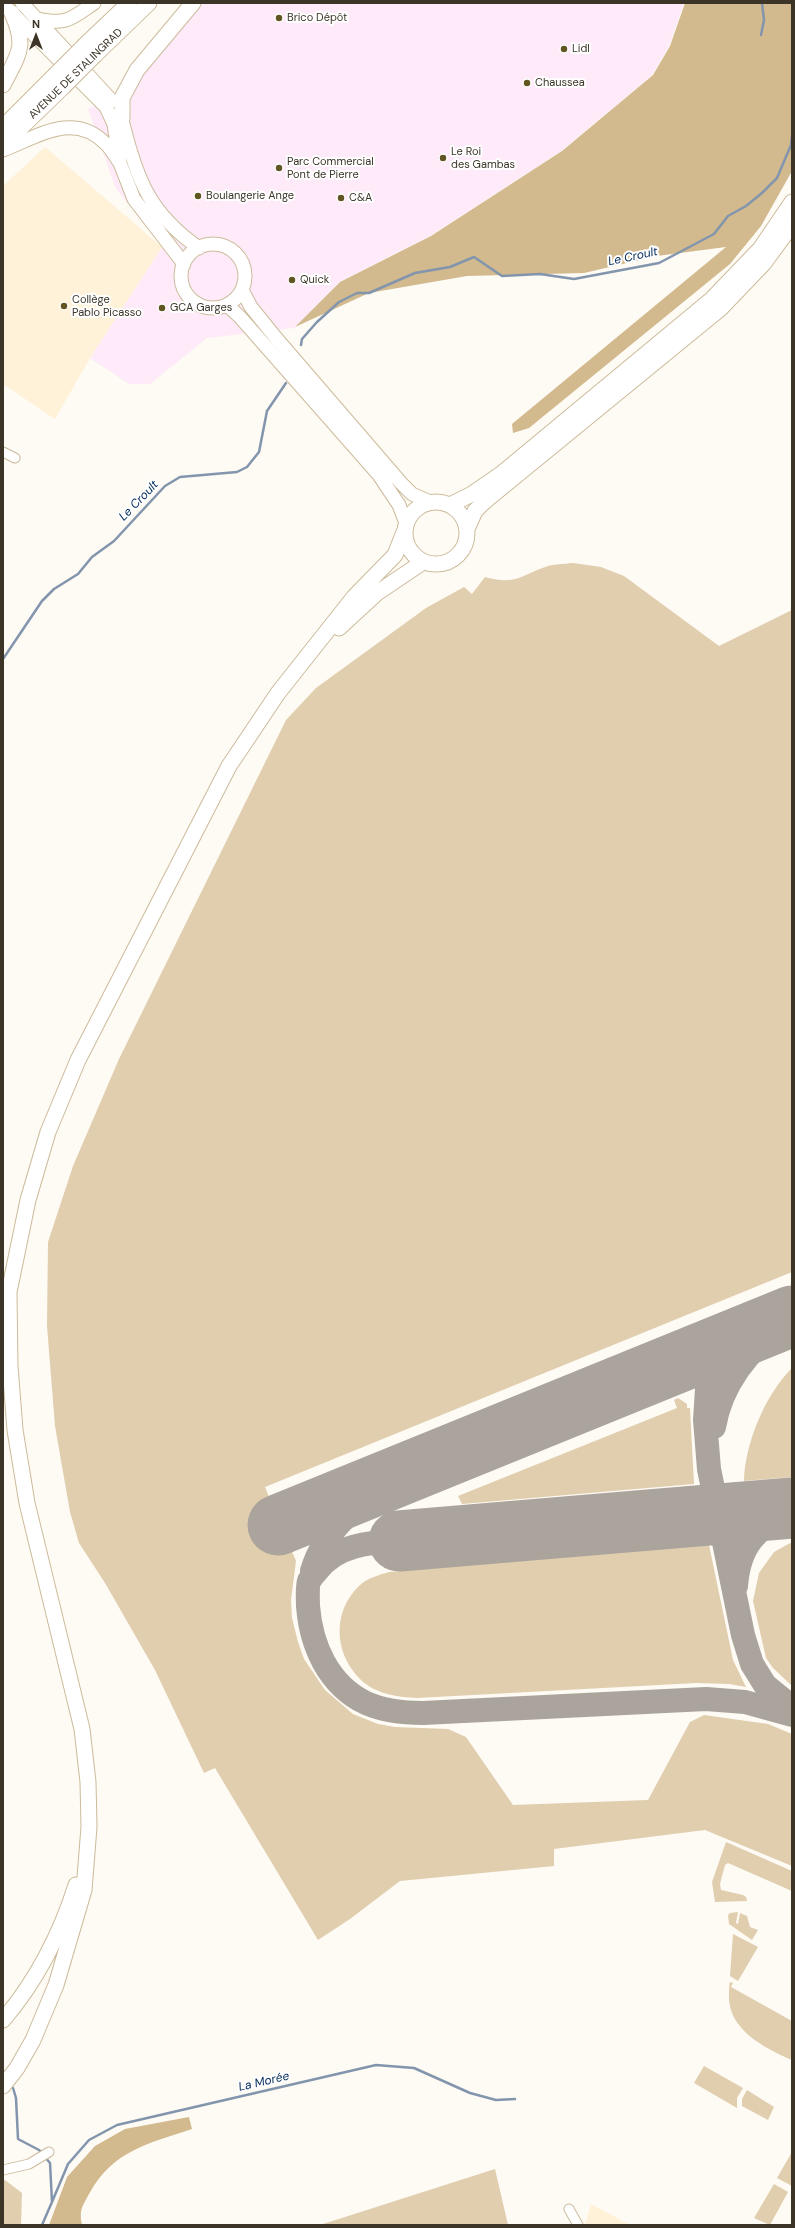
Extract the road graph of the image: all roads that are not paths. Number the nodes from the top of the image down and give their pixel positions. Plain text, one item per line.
1 (94, 3) edge
2 (129, 3) edge
3 (149, 3) edge
4 (193, 3) edge
5 (12, 7) edge
6 (38, 20) junction
7 (90, 50) junction
8 (58, 82) junction
9 (3, 84) edge
10 (122, 120) junction
11 (3, 127) edge
12 (3, 145) edge
13 (3, 150) edge
14 (120, 163) junction
15 (792, 202) edge
16 (792, 224) edge
17 (199, 248) junction
18 (184, 264) junction
19 (242, 290) junction
20 (227, 305) junction
21 (3, 452) edge
22 (15, 458) dead end
23 (430, 502) junction
24 (450, 505) junction
25 (405, 527) junction
26 (467, 529) junction
27 (423, 562) junction
28 (309, 656) junction
29 (18, 1251) junction
30 (6, 1291) edge
31 (10, 1338) junction
32 (88, 1844) junction
33 (3, 2020) edge
34 (3, 2086) edge
35 (49, 2152) dead end
36 (3, 2170) edge
37 (569, 2209) dead end
38 (578, 2225) edge

1 - 6 main road
2 - 7 main road, AVENUE DE STALINGRAD
3 - 7 main road, AVENUE DE STALINGRAD
4 - 10 main road
5 - 6 main road
5 - 9 main road
5 - 14 main road
6 - 10 main road
7 - 8 main road, AVENUE DE STALINGRAD, bridge
8 - 11 main road, AVENUE DE STALINGRAD
8 - 12 main road, AVENUE DE STALINGRAD
10 - 17 main road
13 - 14 main road
14 - 18 main road
15 - 24 main road
16 - 26 main road
17 - 18 main road
17 - 19 main road
18 - 20 main road
19 - 20 main road
19 - 23 main road
20 - 25 main road
21 - 22 street
23 - 24 main road
23 - 25 main road
24 - 26 main road
25 - 27 main road
25 - 28 main road
26 - 27 main road
27 - 28 main road
28 - 29 main road
29 - 30 main road
29 - 31 main road
30 - 31 main road
31 - 32 main road
32 - 33 main road
32 - 34 main road
35 - 36 street
37 - 38 street

